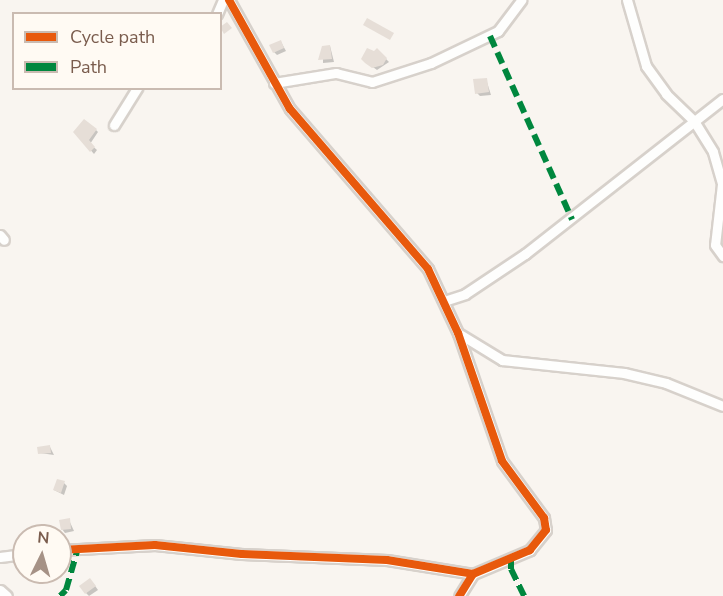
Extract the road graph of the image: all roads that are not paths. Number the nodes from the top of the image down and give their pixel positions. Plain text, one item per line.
1 (229, 0) edge
2 (521, 0) edge
3 (627, 0) edge
4 (274, 83) junction
5 (136, 90) edge
6 (723, 99) edge
7 (694, 121) junction
8 (114, 125) dead end
9 (723, 256) edge
10 (444, 301) junction
11 (458, 333) junction
12 (723, 406) edge
13 (72, 549) edge
14 (473, 573) junction
15 (0, 590) edge
16 (7, 596) edge
17 (459, 596) edge

1 - 4 street
2 - 4 street
3 - 7 street
4 - 10 street
5 - 8 street
6 - 7 street
7 - 9 street
7 - 10 street
10 - 11 street
11 - 12 street
11 - 14 street
13 - 14 street
14 - 17 street
15 - 16 street

